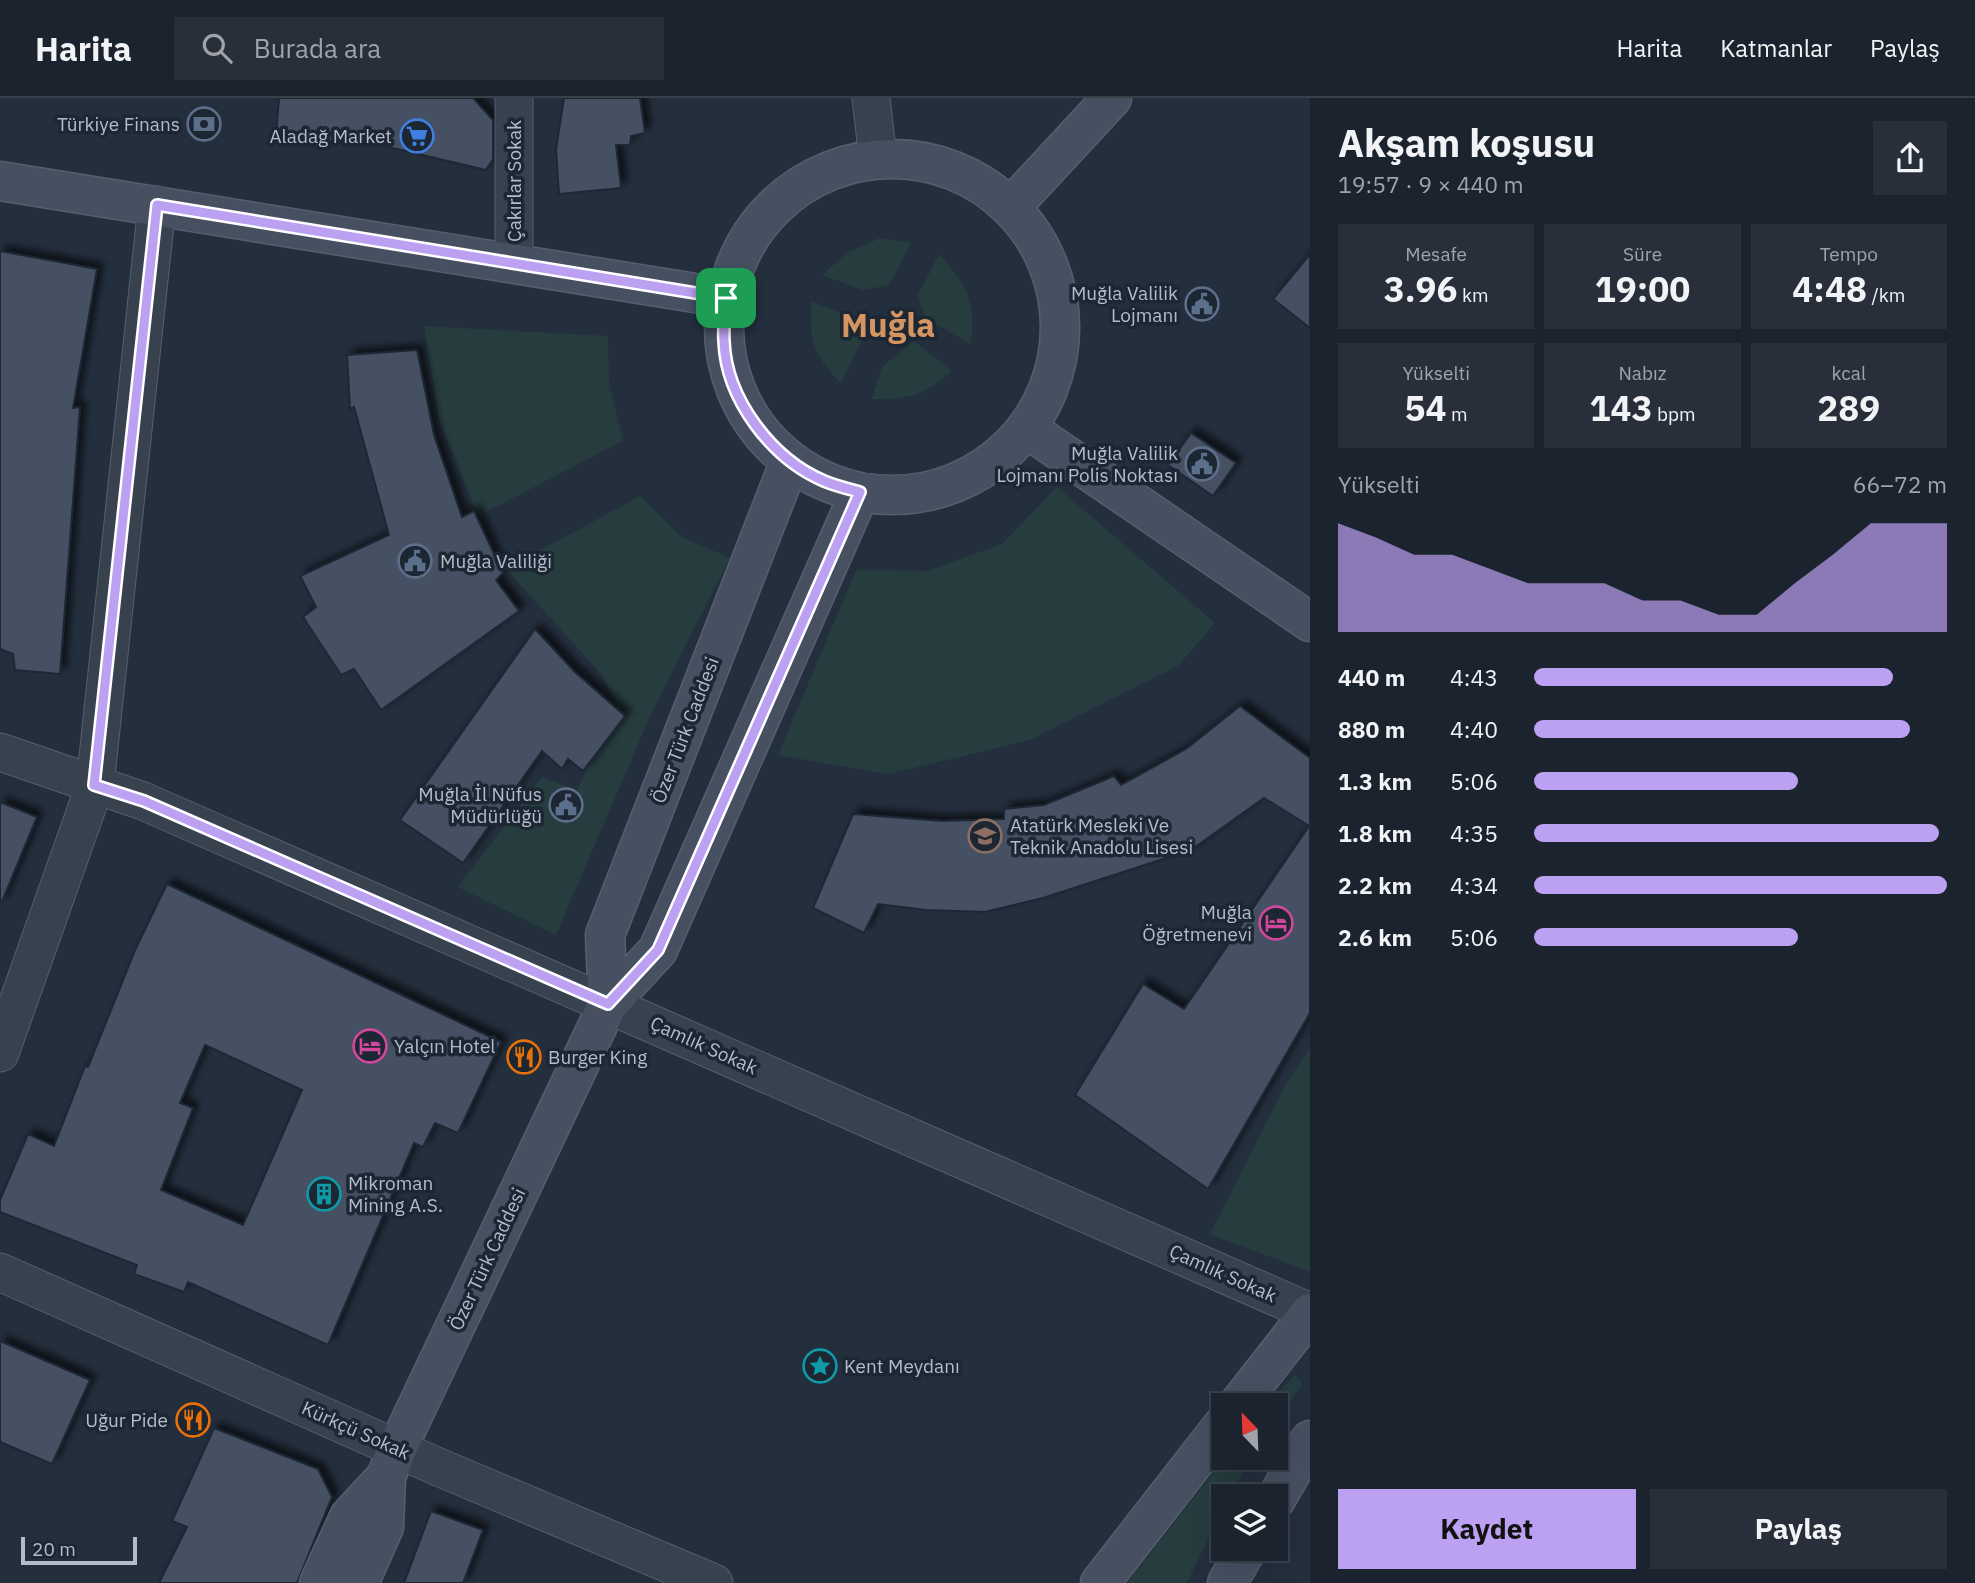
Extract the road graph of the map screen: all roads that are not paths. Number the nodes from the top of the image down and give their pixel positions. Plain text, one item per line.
1 (514, 98) edge
2 (871, 98) edge
3 (1112, 98) edge
4 (878, 159) junction
5 (0, 181) edge
6 (157, 205) junction
7 (1011, 207) junction
8 (514, 263) junction
9 (726, 298) junction
10 (1026, 428) junction
11 (790, 461) junction
12 (860, 492) junction
13 (1310, 622) edge
14 (0, 752) edge
15 (94, 785) junction
16 (608, 1004) junction
17 (0, 1053) edge
18 (0, 1272) edge
19 (1310, 1312) edge
20 (1247, 1393) edge
21 (1310, 1440) edge
22 (1211, 1441) edge
23 (392, 1463) junction
24 (1285, 1484) edge
25 (1240, 1561) edge
26 (319, 1583) edge
27 (359, 1583) edge
28 (714, 1583) edge
29 (1101, 1583) edge
30 (1227, 1583) edge

1 - 8 street, Çakırlar Sokak
2 - 4 street
3 - 7 main road
4 - 7 main road
4 - 9 main road
5 - 6 main road
6 - 8 main road
6 - 15 street
7 - 10 main road
8 - 9 main road
9 - 11 main road
10 - 12 main road
10 - 13 main road
11 - 12 main road
11 - 16 main road, Özer Türk Caddesi
12 - 16 main road, Özer Türk Caddesi
14 - 15 street, Çamlık Sokak
15 - 16 street, Çamlık Sokak
15 - 17 street
16 - 19 street, Çamlık Sokak
16 - 23 main road, Özer Türk Caddesi
18 - 23 street, Kürkçü Sokak
19 - 20 main road
21 - 24 main road
22 - 29 main road
23 - 26 main road, Özer Türk Caddesi
23 - 27 main road, Özer Türk Caddesi
23 - 28 street, Kürkçü Sokak
25 - 30 main road

